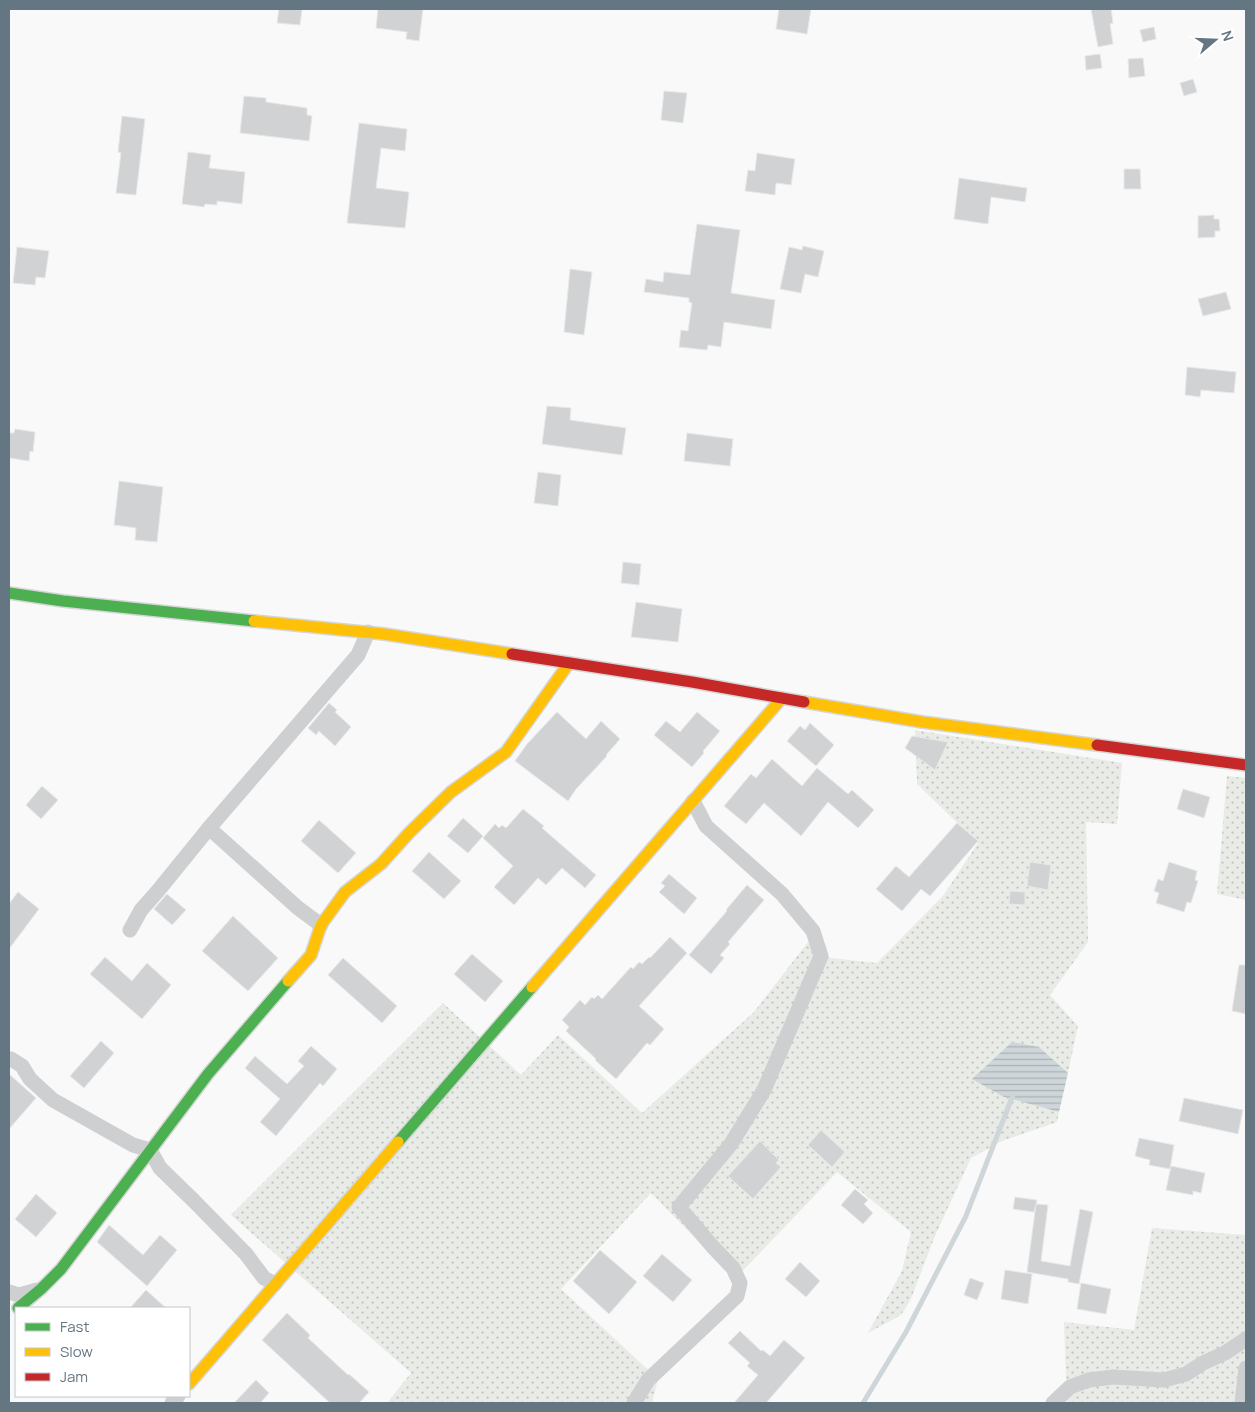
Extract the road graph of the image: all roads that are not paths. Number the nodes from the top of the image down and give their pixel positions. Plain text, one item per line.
1 (9, 593) edge
2 (368, 632) junction
3 (569, 663) junction
4 (782, 698) junction
5 (1246, 765) edge
6 (693, 801) junction
7 (209, 828) junction
8 (321, 925) junction
9 (130, 930) dead end
10 (9, 1059) edge
11 (150, 1150) junction
12 (275, 1284) junction
13 (40, 1289) junction
14 (9, 1292) edge
15 (19, 1307) edge
16 (1246, 1338) edge
17 (1246, 1368) edge
18 (190, 1383) edge
19 (634, 1403) edge
20 (1053, 1403) edge
21 (1242, 1403) edge

1 - 2 street
2 - 3 street
2 - 7 street
3 - 4 street
3 - 8 street
4 - 5 street
4 - 6 street
6 - 12 street
6 - 19 street
7 - 8 street
7 - 9 street
8 - 11 street
10 - 11 street
11 - 12 street
11 - 13 street
12 - 18 street
13 - 14 street
13 - 15 street
16 - 20 street
17 - 21 street

